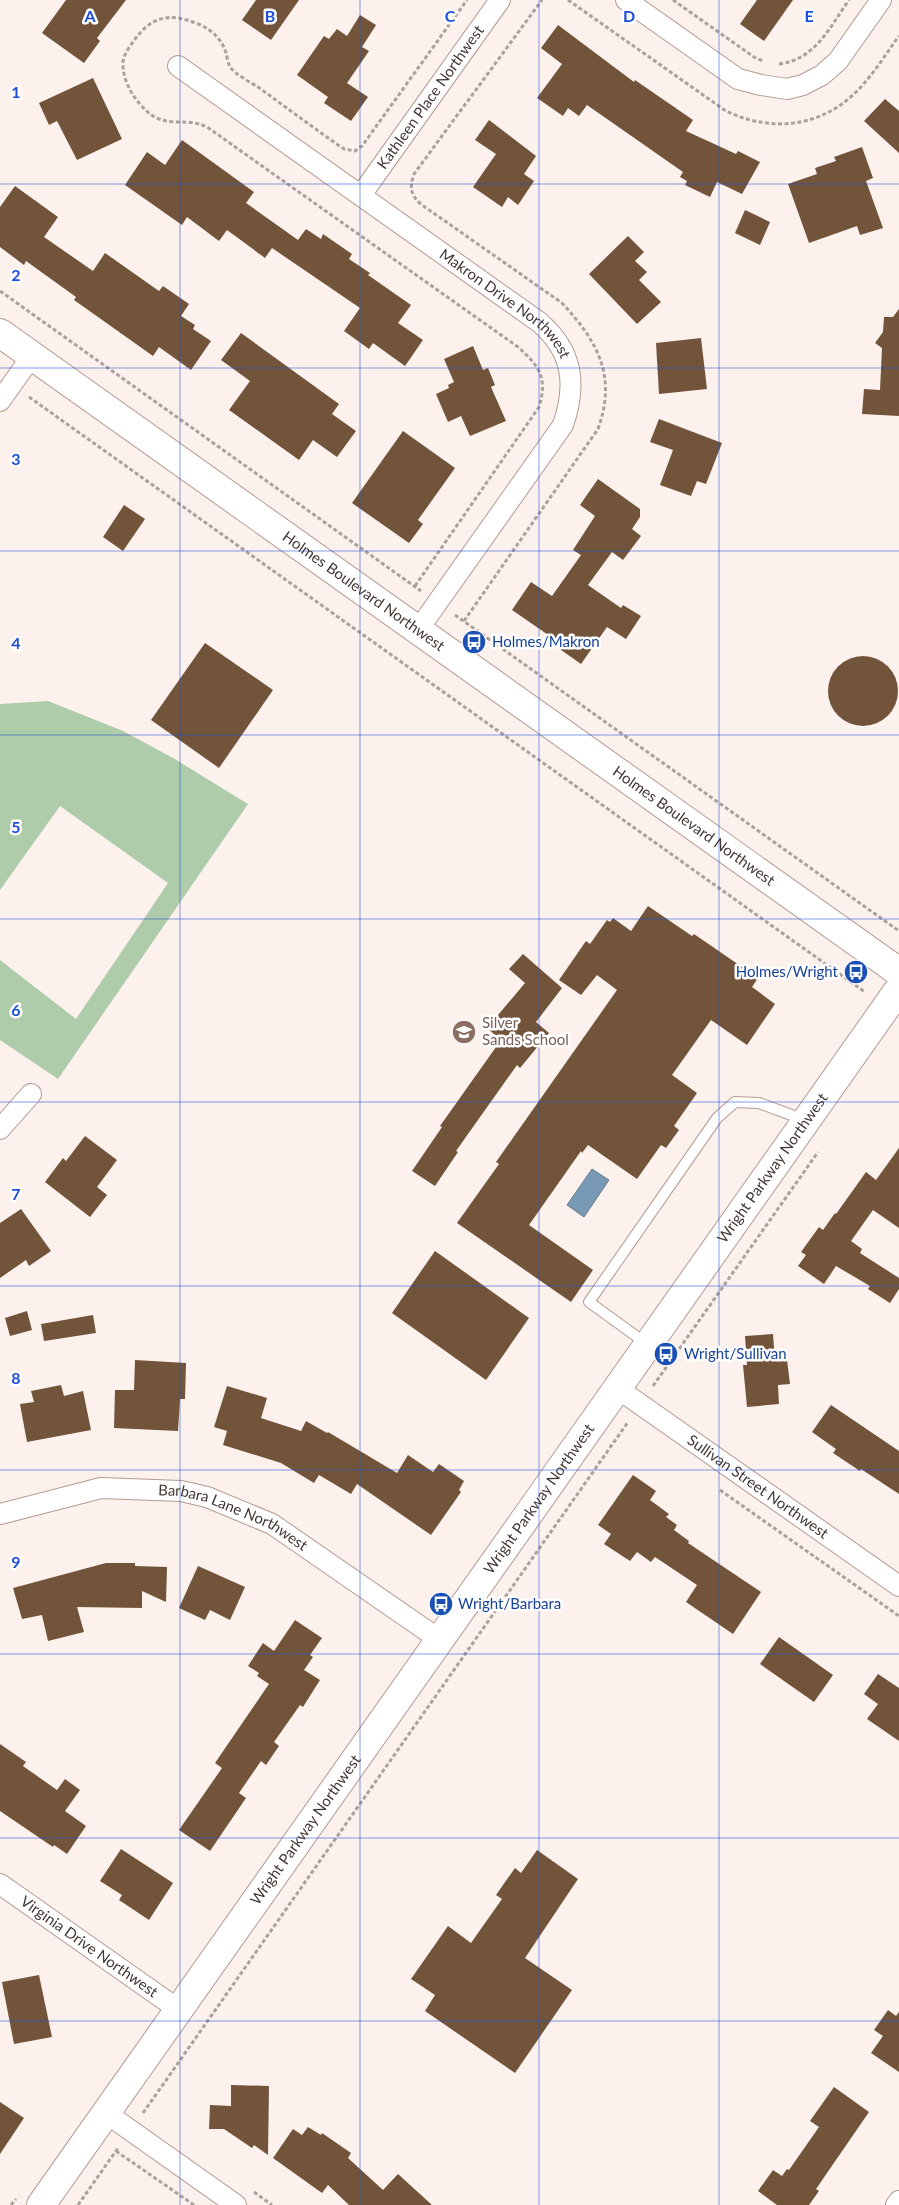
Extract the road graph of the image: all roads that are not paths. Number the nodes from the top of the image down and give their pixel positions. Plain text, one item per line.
1 (500, 0) edge
2 (626, 0) edge
3 (882, 0) edge
4 (178, 66) dead end
5 (361, 195) junction
6 (0, 333) edge
7 (32, 356) junction
8 (0, 401) edge
9 (418, 630) junction
10 (899, 972) edge
11 (893, 998) edge
12 (31, 1094) dead end
13 (806, 1120) junction
14 (0, 1129) edge
15 (648, 1344) junction
16 (610, 1398) junction
17 (0, 1514) edge
18 (899, 1586) edge
19 (440, 1640) junction
20 (0, 1884) edge
21 (179, 2010) junction
22 (106, 2113) junction
23 (899, 2201) edge
24 (41, 2205) edge
25 (236, 2205) edge
26 (896, 2205) edge

1 - 5 street, Kathleen Place Northwest
2 - 3 street
4 - 5 street, Makron Drive Northwest
5 - 9 street, Makron Drive Northwest
6 - 7 street, Holmes Boulevard Northwest
7 - 8 street
7 - 9 street, Holmes Boulevard Northwest
9 - 10 street, Holmes Boulevard Northwest
11 - 13 street, Wright Parkway Northwest
12 - 14 street
13 - 15 street, Wright Parkway Northwest
13 - 15 lane
15 - 16 street, Wright Parkway Northwest
16 - 18 street, Sullivan Street Northwest
16 - 19 street, Wright Parkway Northwest
17 - 19 street, Barbara Lane Northwest
19 - 21 street, Wright Parkway Northwest
20 - 21 street, Virginia Drive Northwest
21 - 22 street, Wright Parkway Northwest
22 - 24 street, Wright Parkway Northwest
22 - 25 street
23 - 26 street

